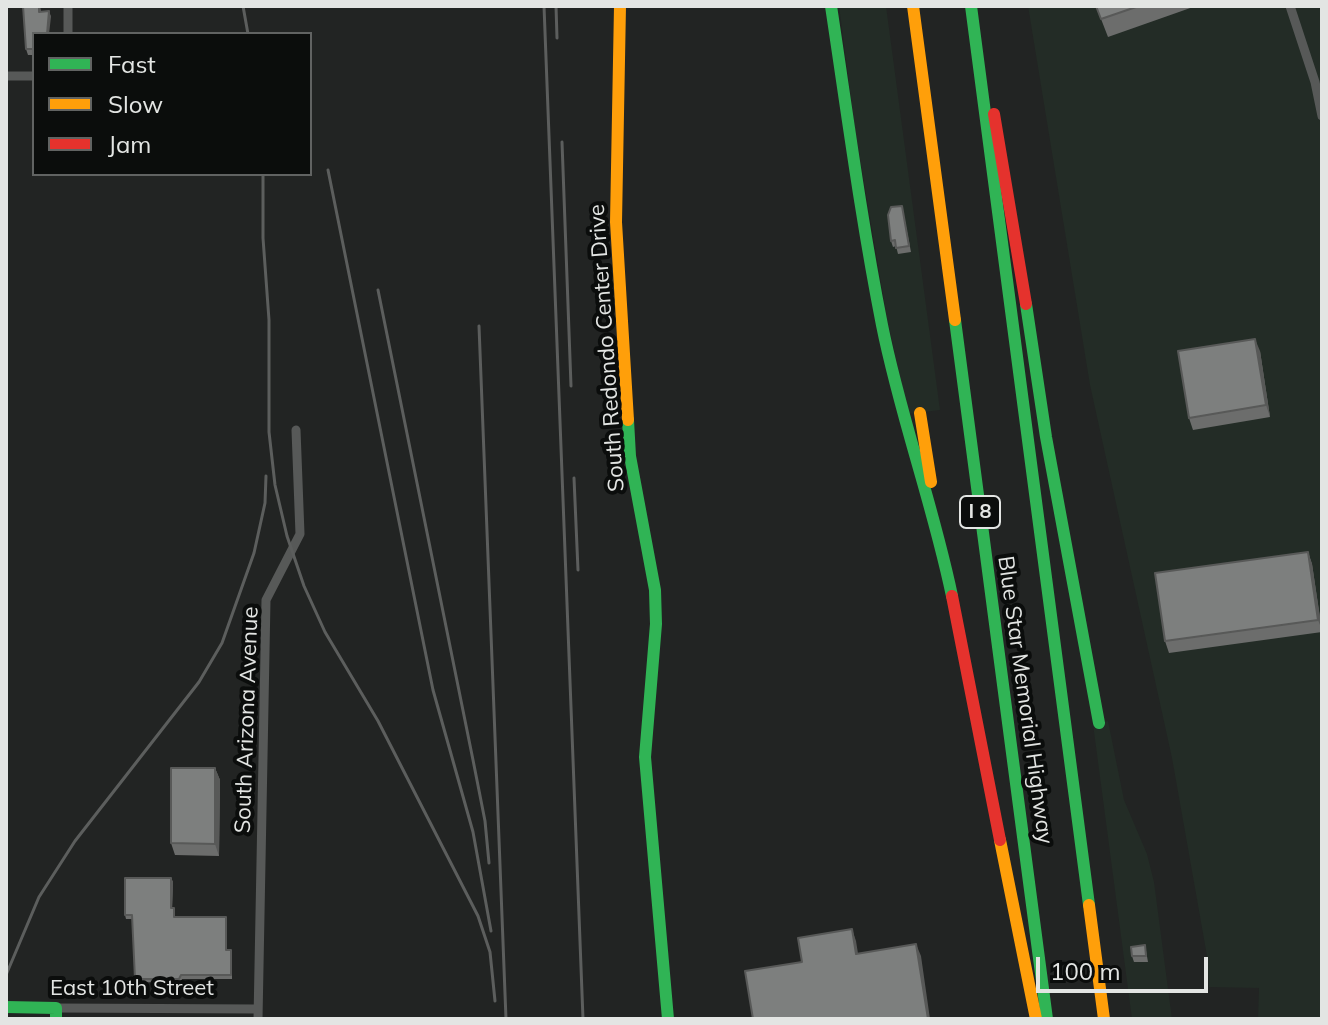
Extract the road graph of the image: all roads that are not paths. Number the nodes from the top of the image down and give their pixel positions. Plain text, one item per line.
1 (68, 6) edge
2 (620, 6) edge
3 (831, 6) edge
4 (913, 6) edge
5 (971, 6) edge
6 (1290, 6) edge
7 (68, 32) edge
8 (976, 42) junction
9 (6, 76) edge
10 (32, 76) edge
11 (1322, 116) edge
12 (920, 413) dead end
13 (296, 430) dead end
14 (940, 537) junction
15 (1099, 723) dead end
16 (6, 1007) edge
17 (56, 1014) edge
18 (258, 1014) edge
19 (668, 1019) edge
20 (1036, 1019) edge
21 (1047, 1019) edge
22 (1104, 1019) edge

1 - 7 street
2 - 19 main road, South Redondo Center Drive
3 - 14 main road
4 - 21 main road, Blue Star Memorial Highway / I 8
5 - 8 main road
6 - 11 street
8 - 15 main road
8 - 22 main road
9 - 10 street
12 - 14 main road
13 - 18 street, South Arizona Avenue
14 - 20 main road
16 - 17 main road, East 10th Street
17 - 18 street, East 10th Street

